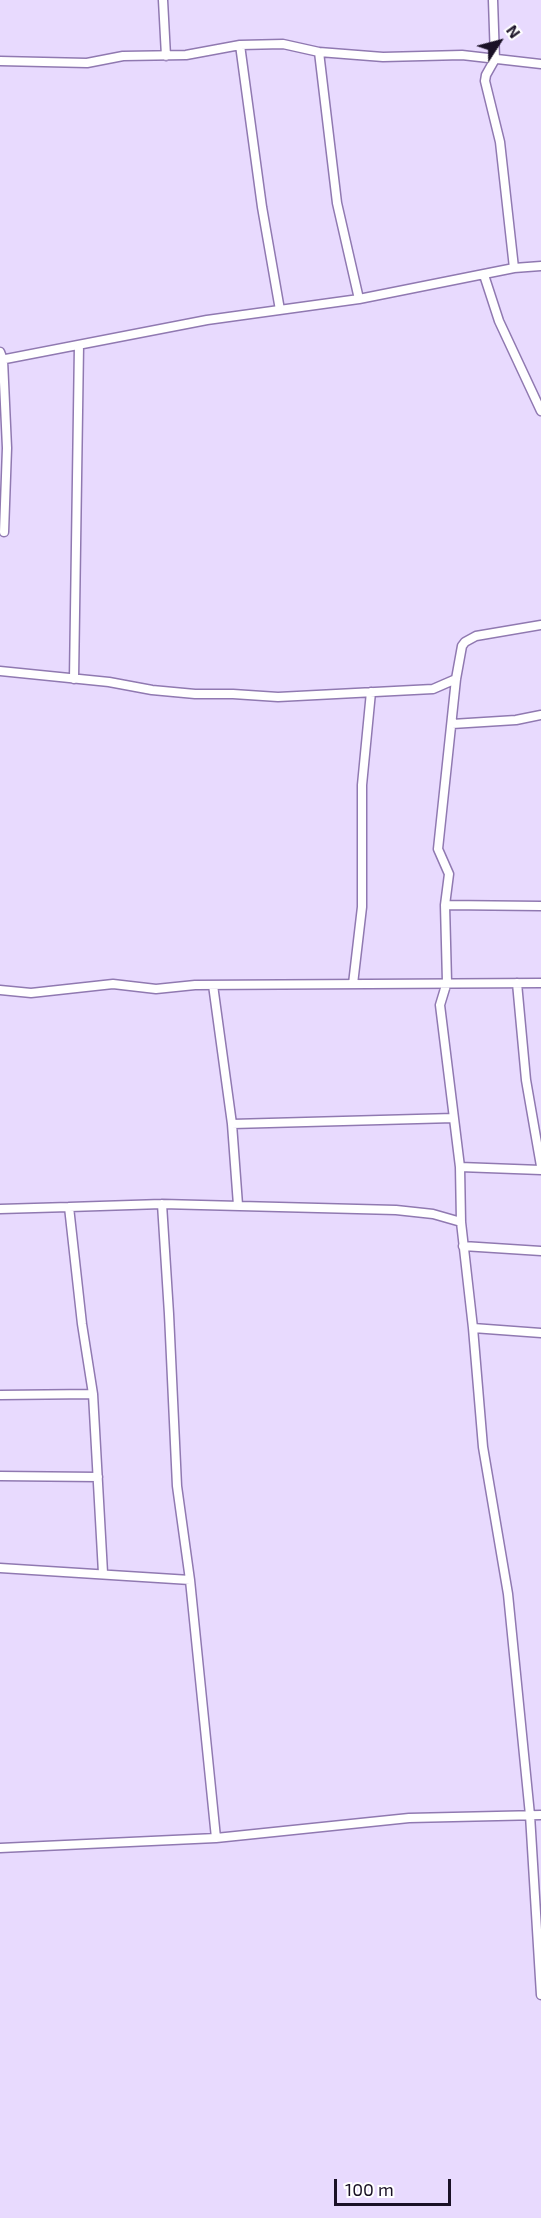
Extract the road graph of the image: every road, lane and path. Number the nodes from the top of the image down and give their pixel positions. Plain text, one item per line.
1 (163, 0) edge
2 (493, 0) edge
3 (240, 45) junction
4 (319, 52) junction
5 (166, 56) junction
6 (495, 59) junction
7 (0, 61) edge
8 (541, 64) edge
9 (541, 266) edge
10 (514, 268) junction
11 (484, 275) junction
12 (359, 299) junction
13 (280, 310) junction
14 (79, 345) junction
15 (1, 357) edge
16 (541, 411) edge
17 (4, 532) dead end
18 (541, 625) edge
19 (0, 670) edge
20 (74, 679) junction
21 (456, 679) junction
22 (371, 692) junction
23 (541, 715) edge
24 (452, 724) junction
25 (445, 905) junction
26 (541, 906) edge
27 (447, 982) junction
28 (517, 983) junction
29 (541, 983) edge
30 (353, 984) junction
31 (213, 985) junction
32 (0, 990) edge
33 (454, 1118) junction
34 (232, 1124) junction
35 (460, 1167) junction
36 (541, 1168) edge
37 (162, 1204) junction
38 (238, 1205) junction
39 (69, 1206) junction
40 (0, 1209) edge
41 (461, 1222) junction
42 (463, 1246) junction
43 (541, 1251) edge
44 (473, 1328) junction
45 (541, 1333) edge
46 (93, 1394) junction
47 (0, 1395) edge
48 (0, 1476) edge
49 (98, 1477) junction
50 (0, 1568) edge
51 (103, 1573) junction
52 (190, 1580) junction
53 (530, 1815) junction
54 (541, 1815) edge
55 (216, 1838) junction
56 (0, 1848) edge
57 (541, 1995) edge

1 - 5 street
2 - 6 street
3 - 4 street
3 - 5 street
3 - 13 street
4 - 6 street
4 - 12 street
5 - 7 street
6 - 8 street
6 - 10 street
9 - 10 street
10 - 11 street
11 - 12 street
11 - 16 street
12 - 13 street
13 - 14 street
14 - 15 street
14 - 20 street
15 - 17 street
18 - 21 street
19 - 20 street
20 - 22 street
21 - 22 street
21 - 24 street
22 - 30 street
23 - 24 street
24 - 25 street
25 - 26 street
25 - 27 street
27 - 28 street
27 - 30 street
27 - 33 street
28 - 29 street
28 - 36 street
30 - 31 street
31 - 32 street
31 - 34 street
33 - 34 street
33 - 35 street
34 - 38 street
35 - 36 street
35 - 41 street
37 - 38 street
37 - 39 street
37 - 52 street
38 - 41 street
39 - 40 street
39 - 46 street
41 - 42 street
42 - 43 street
42 - 44 street
44 - 45 street
44 - 53 street
46 - 47 street
46 - 49 street
48 - 49 street
49 - 51 street
50 - 51 street
51 - 52 street
52 - 55 street
53 - 54 street
53 - 55 street
53 - 57 street
55 - 56 street

